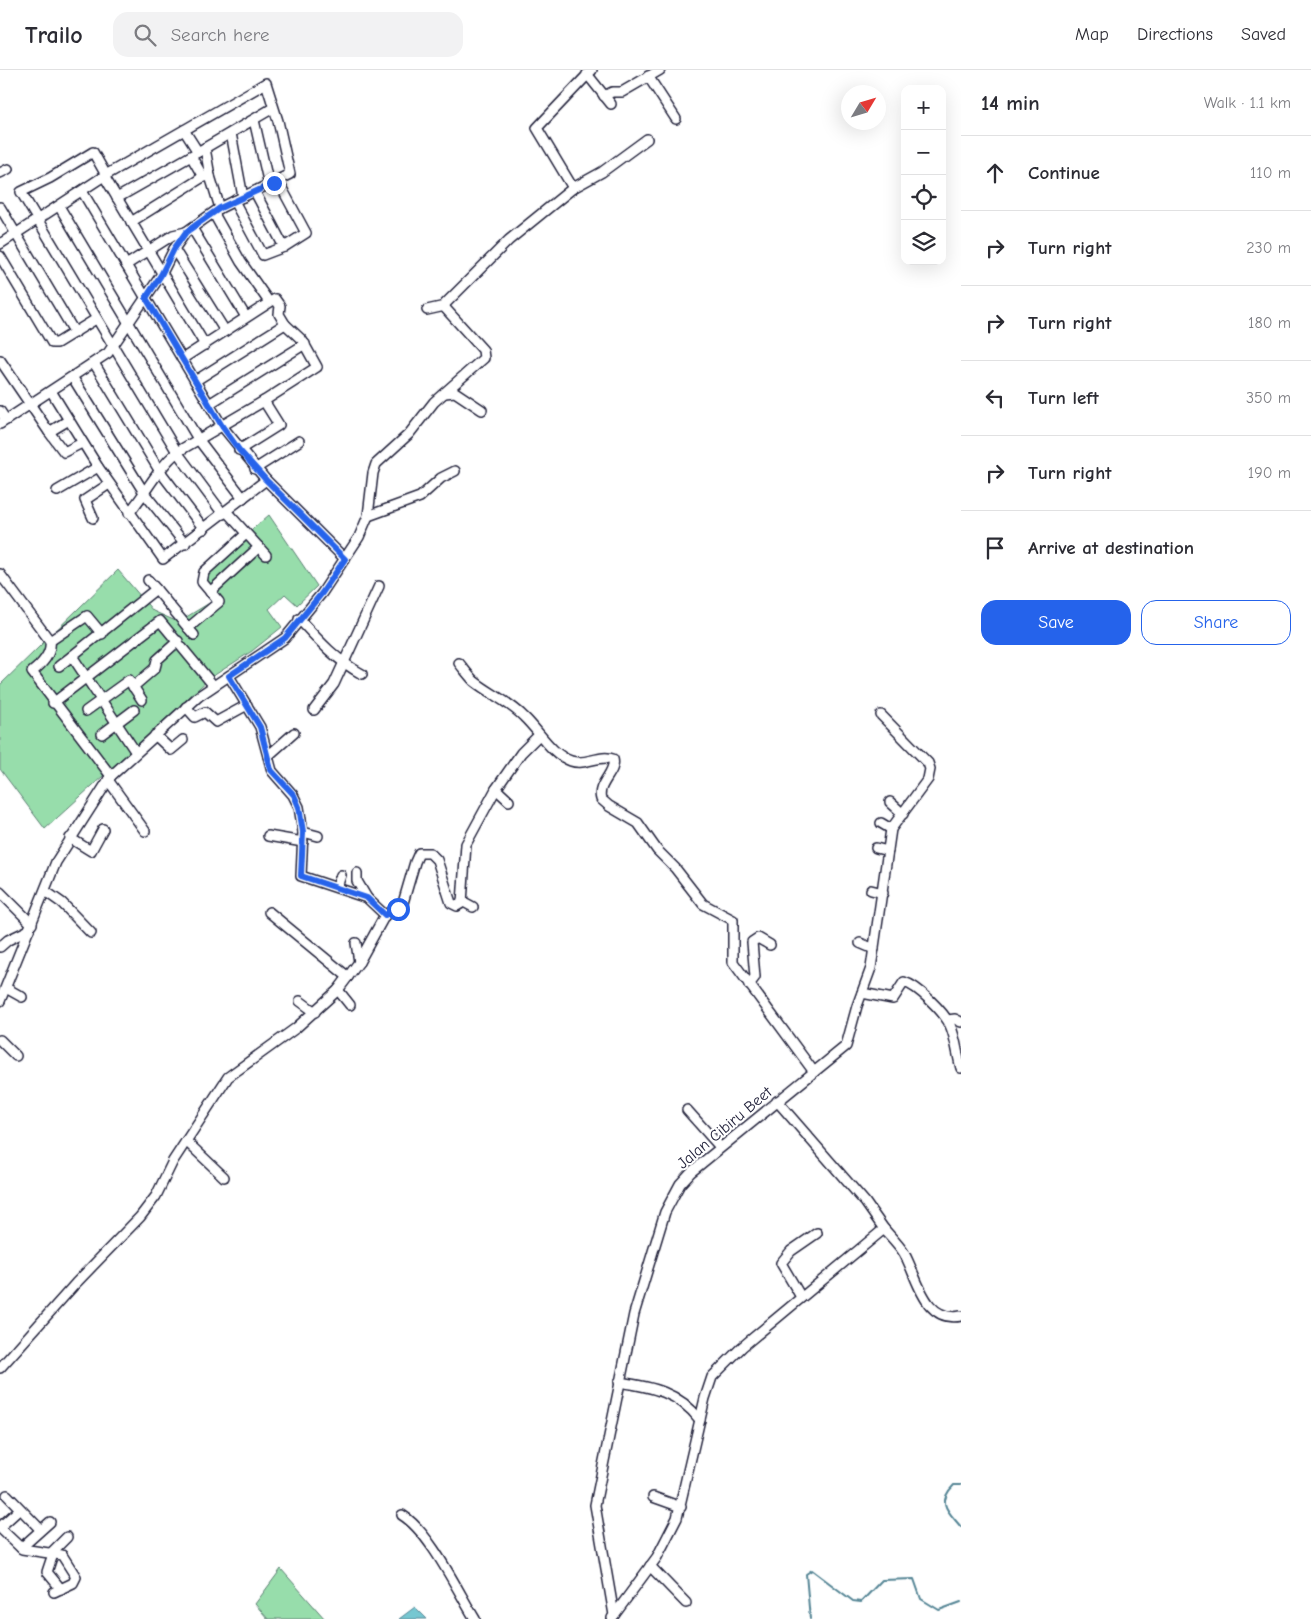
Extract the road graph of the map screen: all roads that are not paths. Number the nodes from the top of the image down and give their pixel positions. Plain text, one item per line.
1 (660, 70) edge
2 (590, 72) edge
3 (648, 76) junction
4 (273, 108) junction
5 (676, 119) dead end
6 (254, 120) junction
7 (184, 130) junction
8 (231, 133) junction
9 (647, 139) dead end
10 (198, 152) junction
11 (105, 176) junction
12 (206, 176) junction
13 (278, 181) junction
14 (268, 185) junction
15 (573, 188) junction
16 (82, 192) junction
17 (254, 192) junction
18 (243, 197) junction
19 (117, 198) junction
20 (234, 202) junction
21 (59, 206) junction
22 (0, 207) edge
23 (217, 211) junction
24 (37, 220) junction
25 (131, 222) junction
26 (189, 230) junction
27 (16, 234) junction
28 (0, 244) edge
29 (284, 246) junction
30 (174, 249) junction
31 (148, 251) junction
32 (0, 256) edge
33 (126, 265) junction
34 (161, 275) junction
35 (146, 298) junction
36 (268, 302) junction
37 (445, 306) junction
38 (427, 310) dead end
39 (246, 317) junction
40 (96, 319) junction
41 (128, 324) junction
42 (285, 324) junction
43 (225, 331) junction
44 (75, 333) junction
45 (305, 344) junction
46 (205, 345) junction
47 (113, 347) junction
48 (182, 359) junction
49 (0, 360) edge
50 (94, 364) junction
51 (73, 378) junction
52 (194, 380) junction
53 (51, 391) junction
54 (445, 393) junction
55 (264, 401) junction
56 (30, 404) junction
57 (209, 404) junction
58 (482, 410) dead end
59 (0, 411) edge
60 (69, 420) junction
61 (3, 422) edge
62 (222, 426) junction
63 (49, 432) junction
64 (198, 439) junction
65 (299, 441) dead end
66 (82, 443) junction
67 (239, 450) junction
68 (177, 452) junction
69 (98, 467) junction
70 (255, 468) junction
71 (159, 470) junction
72 (455, 471) dead end
73 (266, 480) junction
74 (109, 484) junction
75 (57, 491) dead end
76 (145, 494) junction
77 (243, 498) junction
78 (224, 512) junction
79 (129, 513) junction
80 (368, 516) junction
81 (93, 518) dead end
82 (204, 529) junction
83 (246, 534) junction
84 (185, 544) junction
85 (259, 547) junction
86 (266, 555) dead end
87 (345, 559) junction
88 (0, 574) edge
89 (148, 580) dead end
90 (379, 586) dead end
91 (156, 590) junction
92 (210, 592) junction
93 (299, 619) junction
94 (188, 627) junction
95 (102, 634) junction
96 (194, 635) dead end
97 (176, 639) junction
98 (50, 640) junction
99 (72, 656) junction
100 (459, 663) dead end
101 (342, 664) junction
102 (59, 666) dead end
103 (362, 674) dead end
104 (229, 676) junction
105 (87, 677) junction
106 (213, 685) junction
107 (133, 687) junction
108 (102, 700) junction
109 (142, 700) dead end
110 (53, 703) junction
111 (247, 705) junction
112 (186, 707) junction
113 (134, 710) dead end
114 (314, 710) dead end
115 (86, 711) dead end
116 (881, 715) dead end
117 (117, 723) junction
118 (294, 733) dead end
119 (102, 734) dead end
120 (155, 735) junction
121 (539, 735) junction
122 (183, 740) dead end
123 (135, 751) junction
124 (268, 756) junction
125 (109, 778) junction
126 (496, 788) junction
127 (509, 801) dead end
128 (890, 802) dead end
129 (903, 814) junction
130 (881, 824) dead end
131 (104, 829) dead end
132 (891, 829) junction
133 (145, 831) dead end
134 (268, 836) dead end
135 (318, 836) dead end
136 (303, 837) junction
137 (70, 838) junction
138 (876, 848) dead end
139 (888, 850) junction
140 (358, 873) dead end
141 (340, 875) dead end
142 (337, 887) junction
143 (871, 890) dead end
144 (45, 891) junction
145 (0, 892) edge
146 (883, 894) junction
147 (367, 898) junction
148 (462, 901) junction
149 (473, 907) dead end
150 (269, 912) dead end
151 (385, 915) junction
152 (31, 927) junction
153 (91, 933) dead end
154 (356, 942) dead end
155 (860, 943) dead end
156 (770, 945) dead end
157 (0, 947) edge
158 (874, 949) junction
159 (359, 962) junction
160 (348, 977) junction
161 (749, 985) junction
162 (6, 988) junction
163 (338, 990) junction
164 (862, 993) junction
165 (22, 997) dead end
166 (300, 1001) dead end
167 (0, 1002) edge
168 (350, 1005) dead end
169 (315, 1012) junction
170 (948, 1020) junction
171 (961, 1022) edge
172 (0, 1040) edge
173 (16, 1056) dead end
174 (961, 1068) edge
175 (814, 1072) junction
176 (777, 1101) junction
177 (686, 1110) dead end
178 (186, 1141) junction
179 (720, 1147) junction
180 (224, 1177) dead end
181 (884, 1229) junction
182 (817, 1233) dead end
183 (801, 1297) junction
184 (961, 1316) edge
185 (0, 1368) edge
186 (619, 1382) junction
187 (700, 1420) junction
188 (7, 1495) dead end
189 (653, 1497) dead end
190 (681, 1507) junction
191 (20, 1509) junction
192 (402, 1515) dead end
193 (50, 1522) dead end
194 (0, 1527) edge
195 (38, 1527) dead end
196 (67, 1537) dead end
197 (21, 1548) junction
198 (51, 1554) junction
199 (650, 1566) junction
200 (686, 1603) dead end
201 (613, 1617) edge
202 (474, 1619) edge

1 - 3 street
2 - 3 street
2 - 15 street
3 - 5 street
4 - 6 street
4 - 7 street
4 - 13 street
6 - 8 street
6 - 14 street
7 - 10 street
7 - 11 street
8 - 10 street
8 - 18 street
9 - 15 street
10 - 12 street
10 - 12 street
10 - 19 street
11 - 16 street
11 - 19 street
11 - 24 street
12 - 23 street
12 - 25 street
13 - 14 street
13 - 29 street
14 - 17 street
15 - 37 street
16 - 21 street
16 - 33 street
17 - 18 street
17 - 29 street
18 - 20 street
19 - 25 street
20 - 23 street
20 - 29 street
21 - 24 street
21 - 41 street
22 - 27 street
23 - 26 street
23 - 36 street
24 - 27 street
24 - 40 street
25 - 31 street
26 - 30 street
26 - 31 street
26 - 39 street
27 - 28 street
27 - 44 street
30 - 34 street
30 - 43 street
31 - 33 street
31 - 34 street
32 - 44 street
33 - 35 street
34 - 35 street
34 - 46 street
35 - 41 street
35 - 48 street
36 - 39 street
36 - 42 street
37 - 38 street
37 - 54 street
39 - 43 street
40 - 44 street
40 - 47 street
41 - 47 street
41 - 64 street
42 - 45 street
42 - 52 street
43 - 46 street
45 - 55 street
45 - 57 street
46 - 48 street
47 - 50 street
47 - 68 street
48 - 52 street
49 - 56 street
50 - 51 street
50 - 71 street
51 - 53 street
51 - 76 street
52 - 57 street
53 - 56 street
53 - 60 street
54 - 58 street
54 - 80 street
55 - 62 street
55 - 67 street
56 - 61 street
56 - 63 street
57 - 62 street
59 - 61 street
60 - 63 street
60 - 66 street
62 - 64 street
62 - 67 street
63 - 66 street
64 - 68 street
64 - 77 street
65 - 70 street
66 - 69 street
67 - 70 street
68 - 71 street
68 - 78 street
69 - 74 street
69 - 75 street
70 - 73 street
71 - 76 street
71 - 82 street
72 - 80 street
73 - 77 street
73 - 87 street
74 - 79 street
74 - 81 street
76 - 79 street
76 - 84 street
77 - 78 street
78 - 82 street
78 - 83 street
79 - 84 street
80 - 87 street
82 - 84 street
83 - 85 street
83 - 92 street
85 - 86 street
85 - 92 street
87 - 93 street
88 - 98 street
89 - 91 street
90 - 101 street
91 - 94 street
91 - 95 street
92 - 94 street
93 - 101 street
93 - 104 street
94 - 96 street
94 - 97 street
95 - 98 street
95 - 99 street
97 - 105 street
97 - 106 street
97 - 107 street
98 - 110 street
99 - 102 street
99 - 105 street
100 - 121 street
101 - 103 street
101 - 114 street
104 - 106 street
104 - 111 street
105 - 108 street
105 - 110 street
106 - 112 street
107 - 108 street
107 - 109 street
108 - 115 street
108 - 117 street
110 - 125 street
111 - 112 street
111 - 124 street
112 - 120 street
113 - 117 street
116 - 129 street
117 - 119 street
117 - 123 street
118 - 124 street
120 - 122 street
120 - 123 street
121 - 126 street
121 - 161 street
123 - 125 street
124 - 136 street
125 - 133 street
125 - 137 street
126 - 127 street
126 - 148 street
128 - 129 street
129 - 132 street
130 - 132 street
131 - 137 street
132 - 139 street, Jalan Cibiru Beet
134 - 136 street
135 - 136 street
136 - 142 street
137 - 144 street
138 - 139 street
139 - 146 street, Jalan Cibiru Beet
140 - 147 street
141 - 142 street
142 - 147 street
143 - 146 street
144 - 152 street
144 - 153 street
145 - 152 street
146 - 158 street, Jalan Cibiru Beet
147 - 151 street
148 - 149 street
148 - 151 street
150 - 160 street
151 - 159 street
152 - 157 street
152 - 162 street
154 - 159 street
155 - 158 street
156 - 161 street
158 - 164 street, Jalan Cibiru Beet
159 - 160 street
160 - 163 street
161 - 175 street
162 - 165 street
162 - 167 street
163 - 168 street
163 - 169 street
164 - 170 street
164 - 175 street, Jalan Cibiru Beet
166 - 169 street
169 - 178 street
170 - 171 street
170 - 174 street
172 - 173 street
175 - 176 street, Jalan Cibiru Beet
176 - 179 street, Jalan Cibiru Beet
176 - 181 street
177 - 179 street
178 - 180 street
178 - 185 street
179 - 186 street, Jalan Cibiru Beet
181 - 183 street
181 - 184 street
182 - 183 street
183 - 187 street
186 - 187 street
186 - 201 street, Jalan Cibiru Beet
187 - 190 street
188 - 191 street
189 - 190 street
190 - 199 street
191 - 194 street
191 - 195 street
192 - 202 street
193 - 197 street
194 - 197 street
196 - 198 street
197 - 198 street
198 - 198 street
199 - 200 street
199 - 201 street

